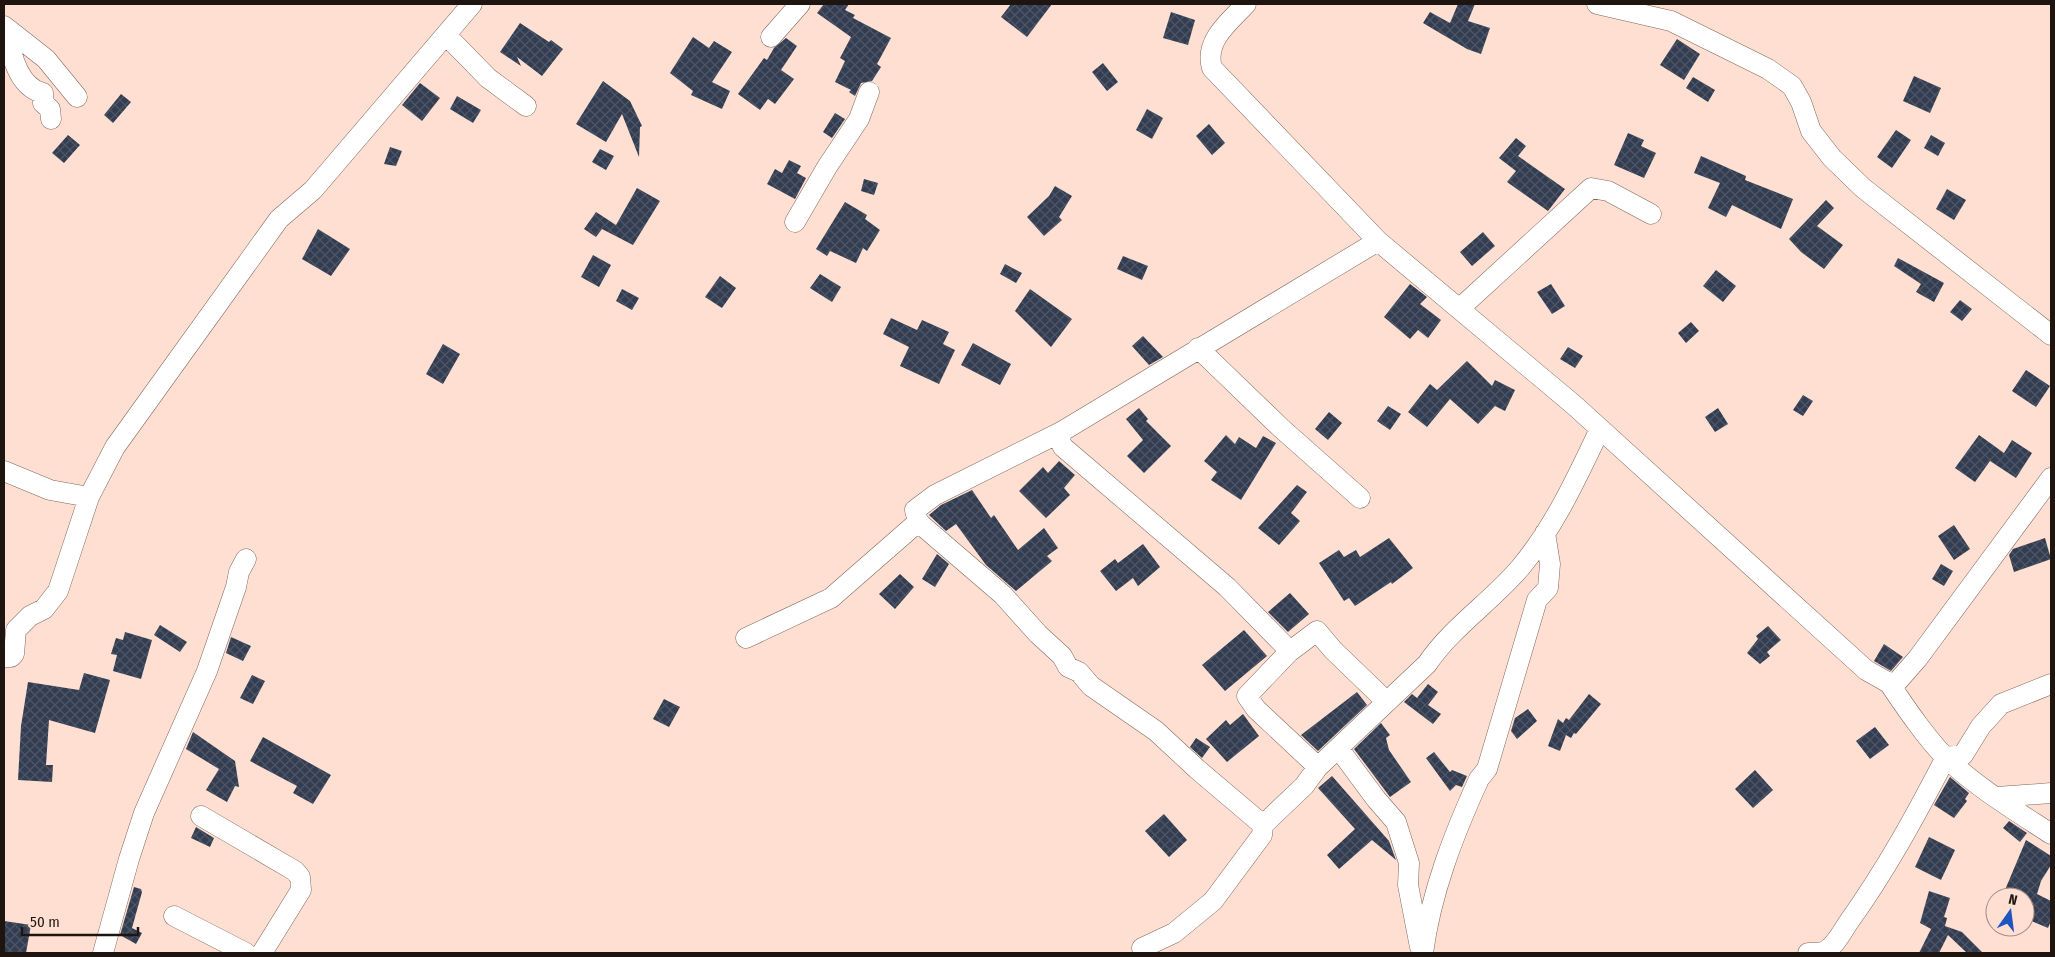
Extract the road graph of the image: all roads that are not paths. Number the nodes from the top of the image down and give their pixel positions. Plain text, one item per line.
1 (472, 4) edge
2 (800, 4) edge
3 (1246, 4) edge
4 (1597, 4) edge
5 (5, 28) edge
6 (446, 35) junction
7 (771, 37) dead end
8 (869, 92) dead end
9 (77, 97) dead end
10 (526, 106) dead end
11 (51, 119) dead end
12 (1650, 214) dead end
13 (795, 222) dead end
14 (1378, 241) junction
15 (1459, 309) junction
16 (2051, 336) edge
17 (1198, 348) junction
18 (1600, 428) junction
19 (1062, 432) junction
20 (4, 472) edge
21 (2051, 478) edge
22 (89, 497) junction
23 (1360, 498) dead end
24 (918, 522) junction
25 (1545, 533) junction
26 (246, 559) dead end
27 (746, 638) dead end
28 (1289, 652) junction
29 (4, 657) edge
30 (1889, 683) junction
31 (2051, 684) edge
32 (1387, 702) junction
33 (1339, 749) junction
34 (1946, 757) junction
35 (1318, 767) junction
36 (2051, 793) edge
37 (1997, 797) junction
38 (201, 816) dead end
39 (1263, 826) junction
40 (2051, 834) edge
41 (174, 916) dead end
42 (1142, 948) dead end
43 (103, 953) edge
44 (246, 953) edge
45 (262, 953) edge
46 (1422, 953) edge
47 (1808, 953) edge

1 - 6 street
2 - 7 street
3 - 14 street
4 - 16 street
5 - 9 street
5 - 11 street
6 - 10 street
6 - 22 street
8 - 13 street
12 - 15 street
14 - 15 street
14 - 17 street
15 - 18 street
17 - 19 street
17 - 23 street
18 - 25 street
18 - 30 street
19 - 24 street
19 - 28 street
20 - 22 street
21 - 30 street
22 - 29 street
24 - 27 street
24 - 39 street
25 - 32 street
25 - 46 street
26 - 43 street
28 - 32 street
28 - 35 street
30 - 34 street
31 - 34 street
32 - 33 street
33 - 35 street
33 - 46 street
34 - 37 street
34 - 47 street
35 - 39 street
36 - 37 street
37 - 40 street
38 - 45 street
39 - 42 street
41 - 44 street

